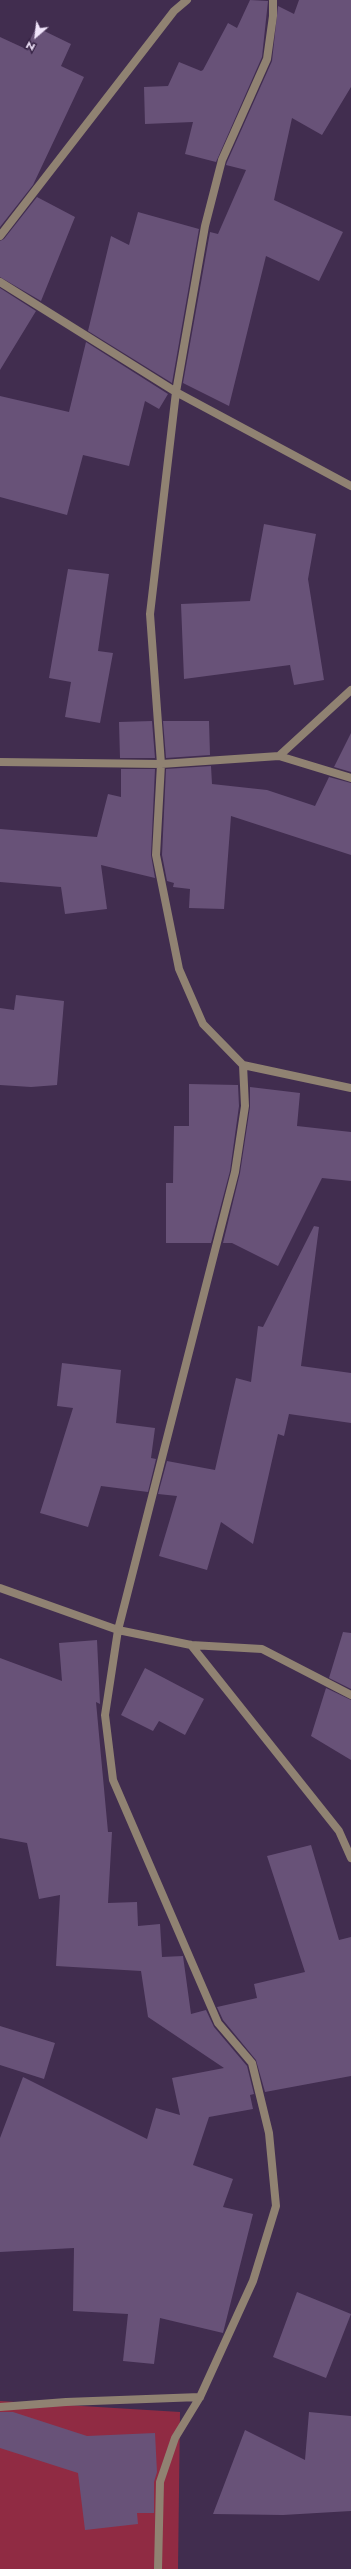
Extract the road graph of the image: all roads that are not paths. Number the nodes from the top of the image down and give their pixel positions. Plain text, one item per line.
1 (187, 0) edge
2 (273, 0) edge
3 (0, 236) edge
4 (0, 282) edge
5 (176, 392) junction
6 (351, 486) edge
7 (351, 690) edge
8 (279, 756) junction
9 (0, 762) edge
10 (161, 764) junction
11 (351, 778) edge
12 (243, 1065) junction
13 (351, 1088) edge
14 (0, 1588) edge
15 (118, 1630) junction
16 (191, 1645) junction
17 (351, 1695) edge
18 (351, 1858) edge
19 (200, 2397) junction
20 (0, 2407) edge
21 (158, 2569) edge

1 - 3 street
2 - 5 street
4 - 5 street
5 - 6 street
5 - 10 street
7 - 8 street
8 - 10 street
8 - 11 street
9 - 10 street
10 - 12 street
12 - 13 street
12 - 15 street
14 - 15 street
15 - 16 street
15 - 19 street
16 - 17 street
16 - 18 street
19 - 20 street
19 - 21 street

